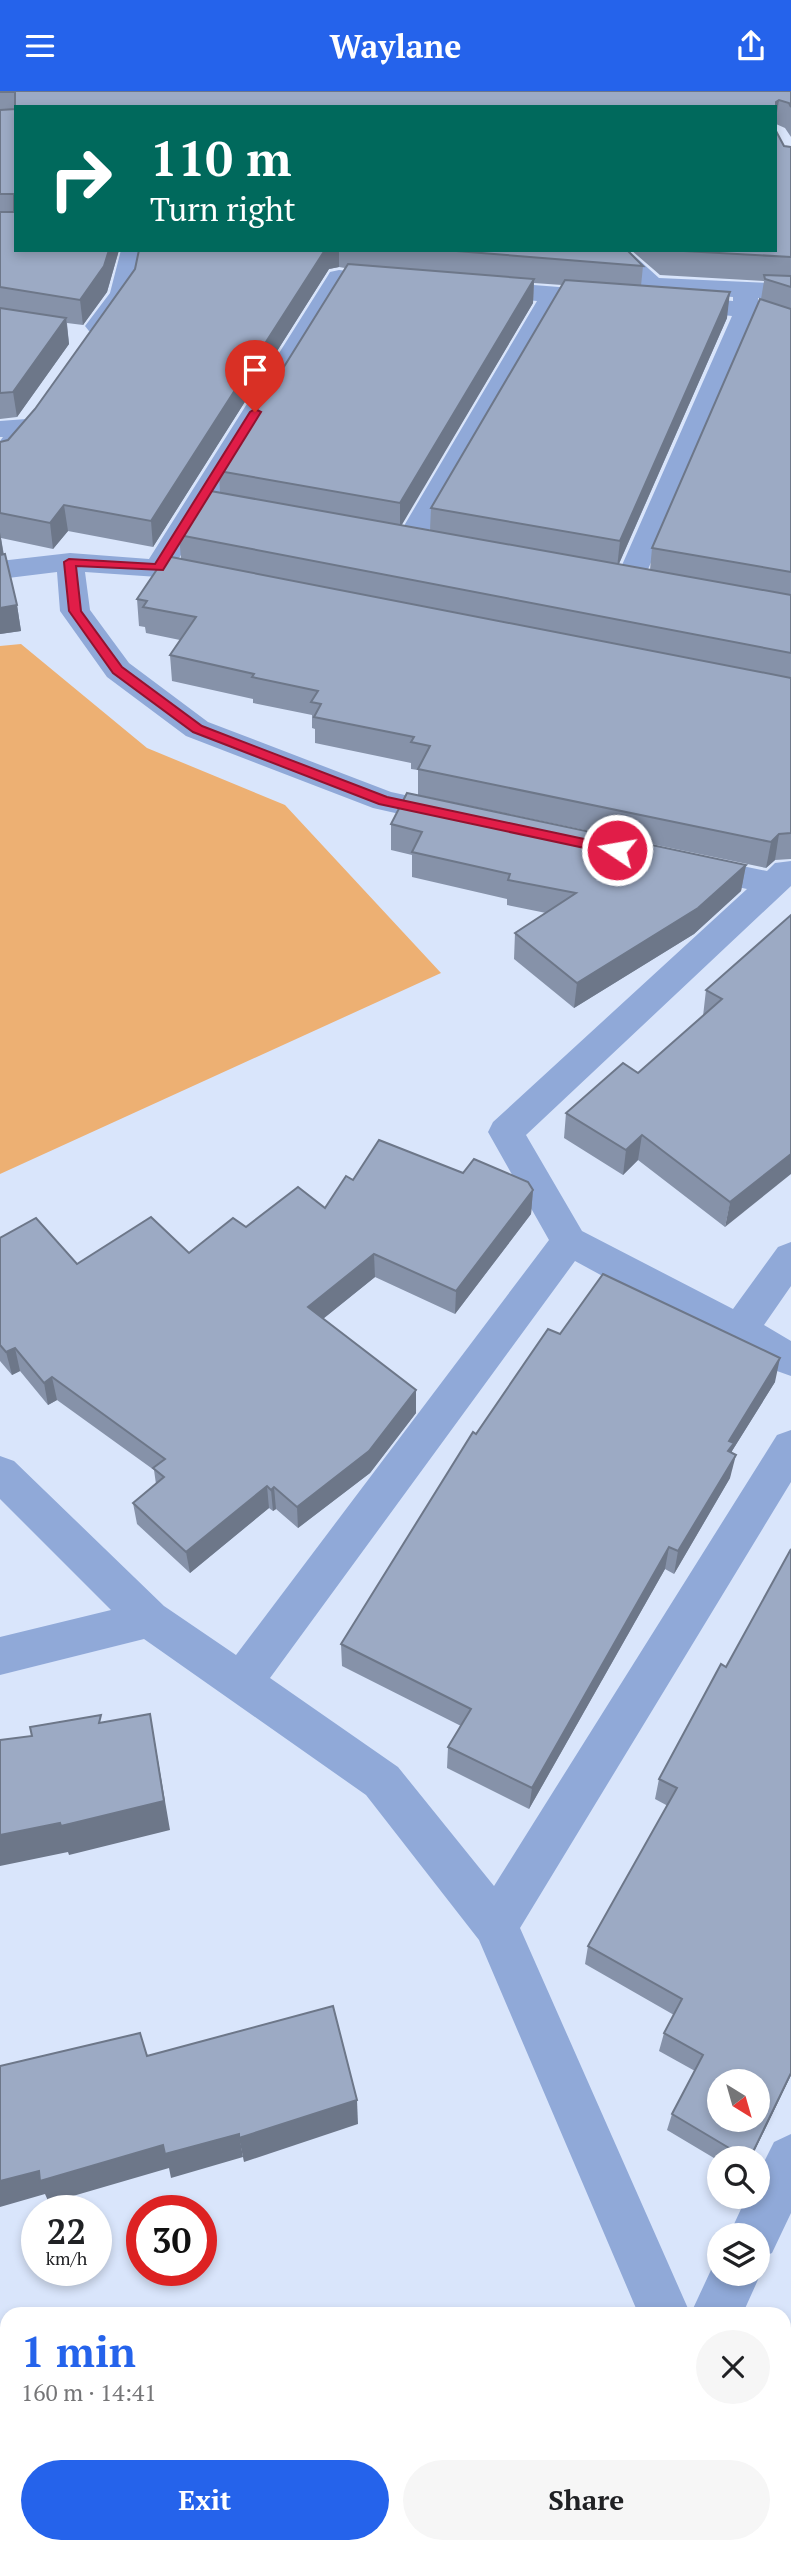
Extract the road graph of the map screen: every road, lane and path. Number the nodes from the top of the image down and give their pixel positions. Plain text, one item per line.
1 (132, 252) edge
2 (615, 252) edge
3 (420, 283) edge
4 (460, 287) edge
5 (791, 292) edge
6 (554, 294) junction
7 (746, 300) junction
8 (791, 325) edge
9 (83, 340) edge
10 (42, 404) edge
11 (13, 428) edge
12 (0, 459) edge
13 (409, 541) edge
14 (69, 562) junction
15 (158, 568) junction
16 (0, 571) edge
17 (629, 581) edge
18 (239, 584) edge
19 (478, 821) edge
20 (665, 860) edge
21 (781, 875) edge
22 (569, 1241) junction
23 (791, 1257) edge
24 (739, 1330) junction
25 (791, 1360) edge
26 (791, 1447) edge
27 (0, 1473) edge
28 (149, 1619) junction
29 (0, 1656) edge
30 (241, 1683) junction
31 (496, 1925) junction
32 (791, 2159) edge
33 (760, 2223) edge
34 (730, 2286) edge
35 (661, 2307) edge
36 (719, 2307) edge

1 - 9 street
2 - 7 street
3 - 15 street
4 - 6 street
5 - 7 street
6 - 7 street
6 - 13 street
7 - 8 street
7 - 17 street
10 - 11 street
11 - 12 street
14 - 15 street
14 - 16 street
14 - 19 street
15 - 18 street
20 - 21 street
21 - 22 street
22 - 24 street
22 - 30 street
23 - 24 street
24 - 25 street
26 - 31 street
27 - 28 street
28 - 29 street
28 - 30 street
30 - 31 street
31 - 35 street
32 - 33 street
34 - 36 street

